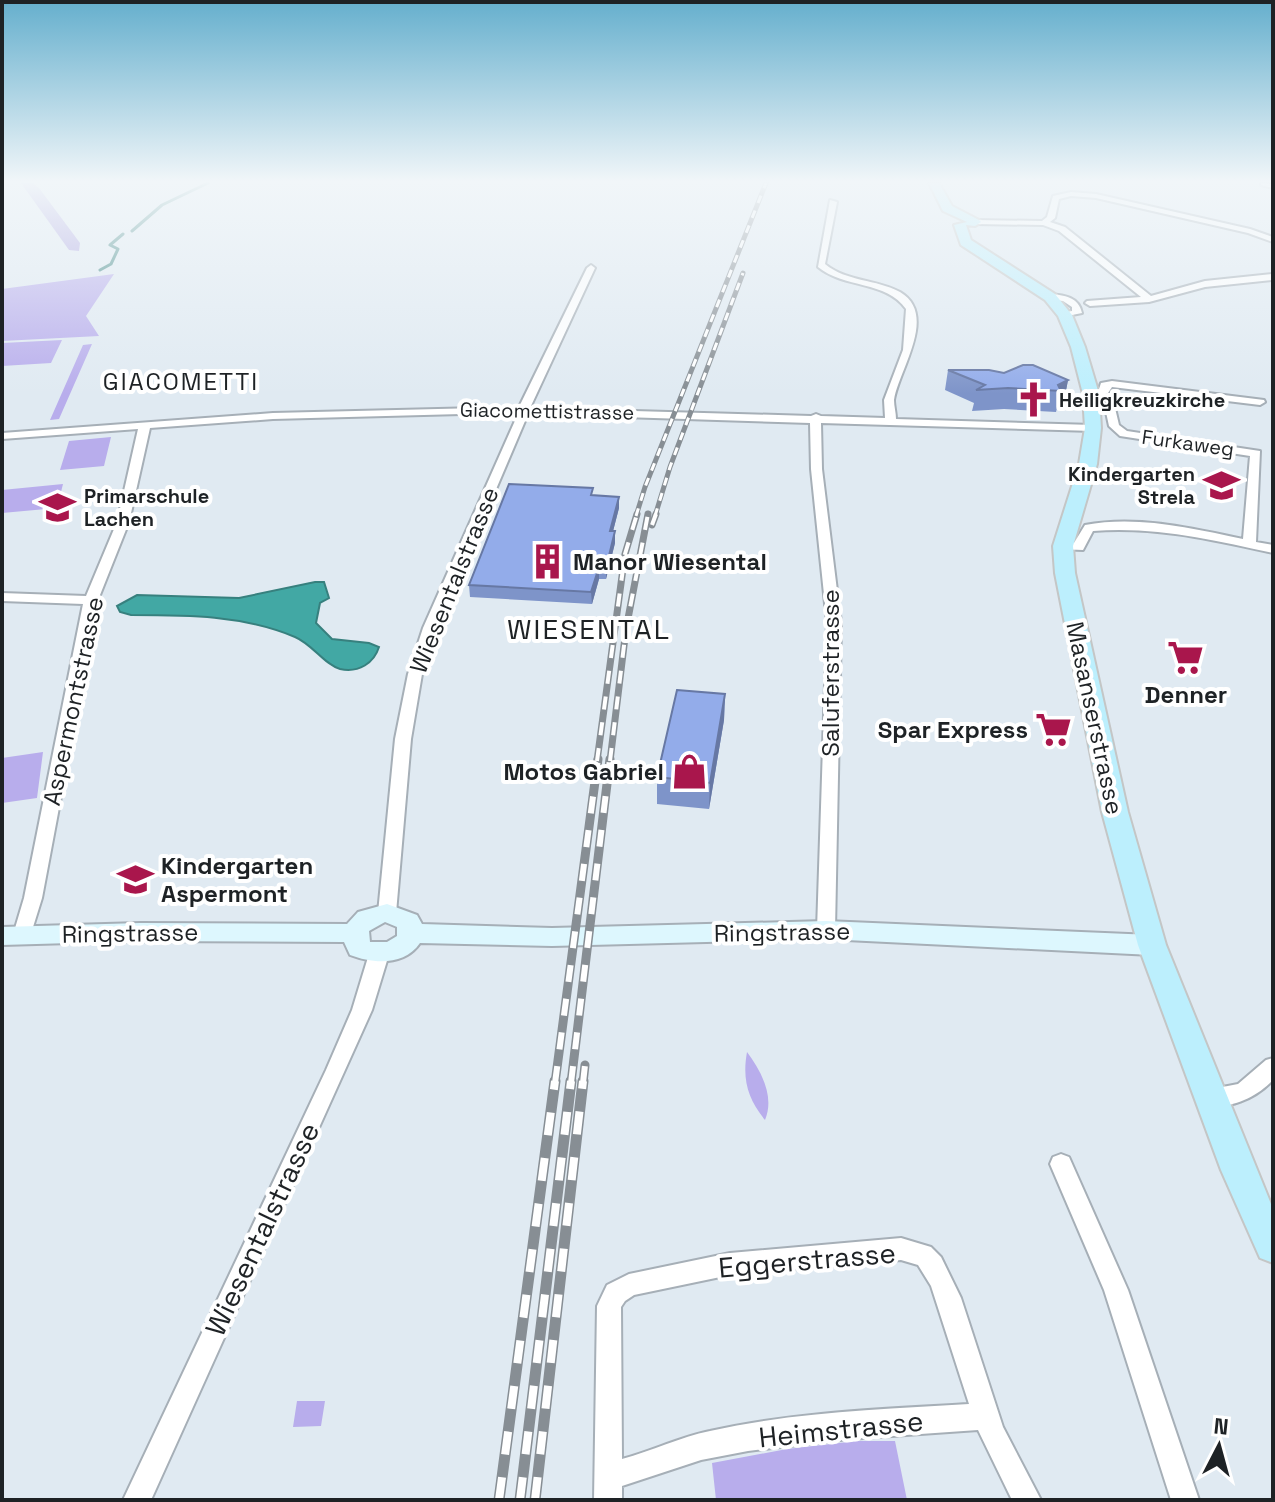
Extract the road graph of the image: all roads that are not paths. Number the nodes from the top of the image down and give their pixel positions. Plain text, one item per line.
1 (823, 253) edge
2 (982, 253) edge
3 (1092, 253) edge
4 (591, 268) dead end
5 (1273, 277) edge
6 (1149, 299) junction
7 (1090, 303) dead end
8 (1092, 396) junction
9 (1260, 402) dead end
10 (523, 410) junction
11 (816, 417) junction
12 (891, 420) junction
13 (145, 424) junction
14 (1093, 428) junction
15 (2, 436) edge
16 (1249, 544) junction
17 (1063, 546) junction
18 (1273, 549) edge
19 (2, 597) edge
20 (91, 600) junction
21 (387, 913) junction
22 (826, 930) junction
23 (354, 933) junction
24 (411, 933) junction
25 (12, 935) edge
26 (1152, 945) junction
27 (379, 954) junction
28 (1270, 1075) edge
29 (1210, 1097) junction
30 (1061, 1164) dead end
31 (1273, 1247) edge
32 (985, 1416) junction
33 (608, 1488) edge
34 (137, 1500) edge
35 (1027, 1500) edge
36 (1185, 1500) edge

1 - 12 street
2 - 8 main road, Masanserstrasse
3 - 6 street
4 - 10 street, Wiesentalstrasse
5 - 6 street
6 - 7 street
8 - 9 street
8 - 14 main road, Masanserstrasse
8 - 16 street, Furkaweg
10 - 11 street, Giacomettistrasse
10 - 13 street, Giacomettistrasse
10 - 21 street, Wiesentalstrasse
11 - 12 street, Giacomettistrasse
11 - 22 street, Saluferstrasse
12 - 14 street, Giacomettistrasse
13 - 15 street, Giacomettistrasse
13 - 20 street, Aspermontstrasse
14 - 17 main road, Masanserstrasse
16 - 17 street
16 - 18 street
17 - 26 main road, Masanserstrasse
19 - 20 street
20 - 25 street, Aspermontstrasse
21 - 23 main road
21 - 24 main road
22 - 24 main road, Ringstrasse
22 - 26 main road, Ringstrasse
23 - 25 main road, Ringstrasse
23 - 27 main road
24 - 27 main road
26 - 29 main road, Masanserstrasse
27 - 34 street, Wiesentalstrasse
28 - 29 street
29 - 31 main road, Masanserstrasse
30 - 36 street
32 - 33 street, Heimstrasse
32 - 33 street, Eggerstrasse
32 - 35 street

